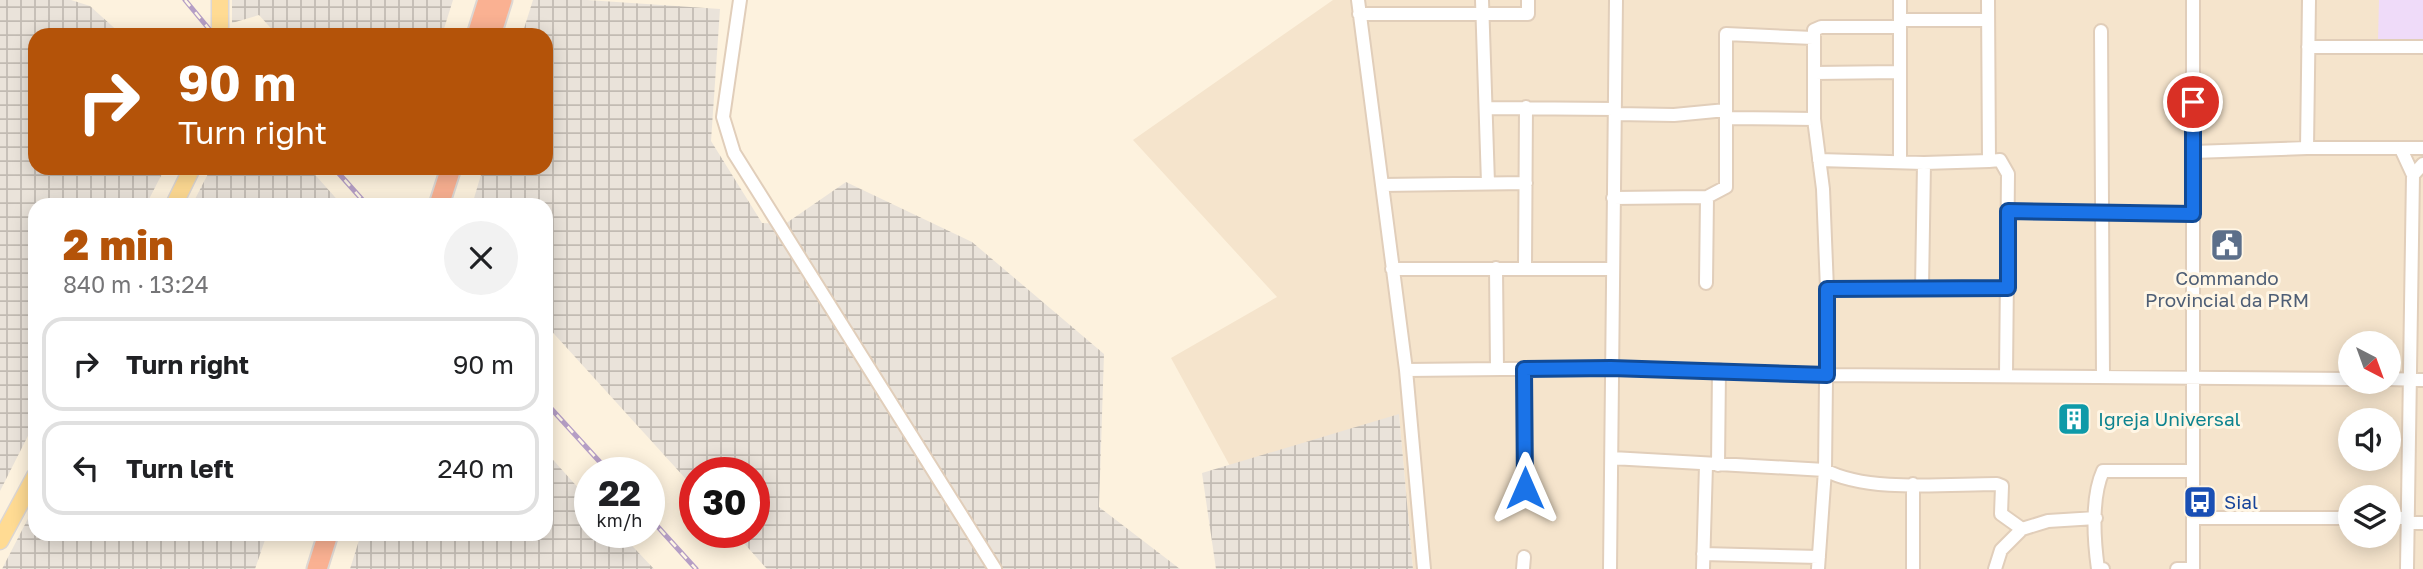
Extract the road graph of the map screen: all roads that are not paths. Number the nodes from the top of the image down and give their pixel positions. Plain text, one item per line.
1 (220, 0) edge
2 (488, 0) edge
3 (502, 0) edge
4 (740, 0) edge
5 (1357, 0) edge
6 (1482, 0) edge
7 (1528, 0) edge
8 (1616, 0) edge
9 (1900, 0) edge
10 (1988, 0) edge
11 (2193, 0) edge
12 (2309, 0) edge
13 (1359, 14) junction
14 (1481, 14) junction
15 (1989, 20) junction
16 (1900, 24) junction
17 (220, 28) edge
18 (479, 28) edge
19 (493, 28) edge
20 (2101, 31) dead end
21 (1813, 38) junction
22 (2308, 47) junction
23 (2423, 47) edge
24 (1900, 72) junction
25 (1814, 73) junction
26 (1526, 107) junction
27 (1487, 108) junction
28 (1615, 112) junction
29 (1726, 114) junction
30 (1814, 119) junction
31 (2308, 148) junction
32 (2423, 148) edge
33 (2401, 149) junction
34 (2193, 152) junction
35 (1819, 160) junction
36 (1989, 161) junction
37 (1900, 162) junction
38 (1924, 163) junction
39 (2423, 164) edge
40 (189, 175) edge
41 (436, 175) edge
42 (449, 175) edge
43 (2413, 175) junction
44 (1488, 183) junction
45 (1526, 183) junction
46 (1382, 185) junction
47 (1707, 197) junction
48 (177, 198) edge
49 (429, 198) edge
50 (441, 198) edge
51 (1614, 198) junction
52 (2008, 211) junction
53 (2102, 212) junction
54 (2193, 214) junction
55 (1525, 267) junction
56 (1496, 268) junction
57 (1613, 268) junction
58 (1392, 270) junction
59 (2416, 280) edge
60 (1706, 283) dead end
61 (1922, 288) junction
62 (2008, 288) junction
63 (1827, 289) junction
64 (1611, 368) junction
65 (1497, 369) junction
66 (1524, 369) junction
67 (1406, 370) junction
68 (1719, 370) junction
69 (1827, 375) junction
70 (2006, 375) junction
71 (2104, 376) junction
72 (2194, 377) junction
73 (2338, 379) edge
74 (2401, 380) edge
75 (2408, 380) junction
76 (2423, 380) edge
77 (1612, 458) junction
78 (1712, 465) junction
79 (1825, 470) junction
80 (2193, 471) junction
81 (1913, 484) junction
82 (1525, 488) dead end
83 (28, 489) edge
84 (2096, 518) junction
85 (2193, 518) junction
86 (2338, 518) edge
87 (2401, 519) edge
88 (2408, 520) junction
89 (2423, 523) edge
90 (2022, 529) junction
91 (0, 541) edge
92 (326, 541) edge
93 (336, 541) edge
94 (1703, 554) junction
95 (1818, 563) edge
96 (317, 569) edge
97 (327, 569) edge
98 (995, 569) edge
99 (1424, 569) edge
100 (1610, 569) edge
101 (1703, 569) edge
102 (1913, 569) edge
103 (1995, 569) edge
104 (2103, 569) edge
105 (2177, 569) edge
106 (2193, 569) edge
107 (2407, 569) edge

1 - 17 main road
2 - 18 highway
3 - 19 highway
4 - 98 street
5 - 13 street
6 - 14 street
7 - 14 street
8 - 28 street
9 - 16 street
10 - 15 street
11 - 34 street
12 - 22 street
13 - 14 street
13 - 46 street
14 - 27 street
15 - 16 street
15 - 36 street
16 - 21 street
16 - 24 street
20 - 53 street
21 - 25 street
21 - 29 street
22 - 23 street
22 - 31 street
24 - 25 street
24 - 37 street
25 - 30 street
26 - 27 street
26 - 28 street
26 - 45 street
27 - 44 street
28 - 29 street
28 - 51 street
29 - 30 street
29 - 47 street
30 - 35 street
31 - 33 street
31 - 34 street
32 - 33 street
33 - 43 street
34 - 54 street
35 - 37 street
35 - 63 street
36 - 38 street
36 - 52 street
37 - 38 street
38 - 61 street
39 - 43 street
40 - 48 main road
41 - 49 highway
42 - 50 highway
43 - 59 street
44 - 45 street
44 - 46 street
45 - 55 street
46 - 58 street
47 - 51 street
47 - 60 street
51 - 57 street
52 - 53 street
52 - 62 street
53 - 54 street
53 - 71 street
54 - 72 street
55 - 56 street
55 - 57 street
56 - 58 street
56 - 65 street
57 - 64 street
58 - 67 street
59 - 75 street
61 - 62 street
61 - 63 street
62 - 70 street
63 - 69 street
64 - 66 street
64 - 68 street
64 - 77 street
65 - 66 street
65 - 67 street
66 - 82 street
67 - 99 street
68 - 69 street
68 - 78 street
69 - 70 street
69 - 79 street
70 - 71 street
71 - 72 street
72 - 73 street
72 - 80 street
74 - 75 street
75 - 76 street
75 - 88 street
77 - 78 street
77 - 100 street
78 - 79 street
78 - 94 street
79 - 81 street
79 - 95 street
80 - 84 street
80 - 85 street
81 - 90 street
81 - 102 street
83 - 91 main road
84 - 90 street
84 - 104 street
85 - 86 street
85 - 106 street
87 - 88 street
88 - 89 street
88 - 107 street
90 - 103 street
92 - 96 highway
93 - 97 highway
94 - 95 street
94 - 101 street
105 - 106 street

